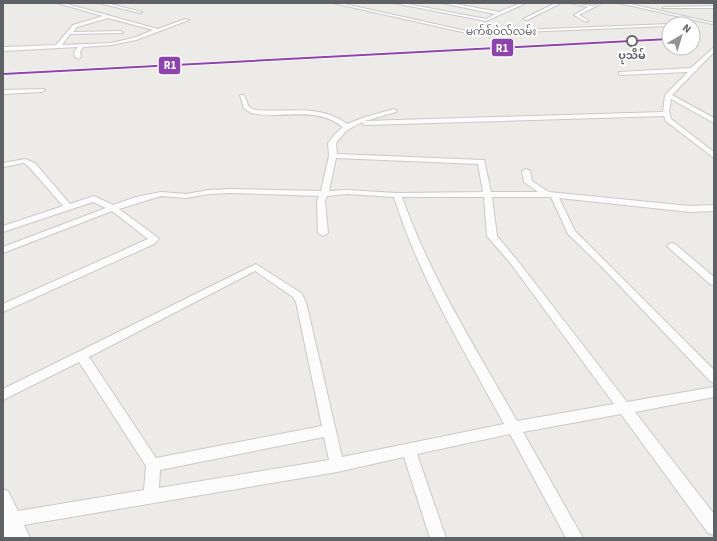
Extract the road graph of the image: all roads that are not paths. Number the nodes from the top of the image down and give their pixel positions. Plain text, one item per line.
1 (59, 3) edge
2 (101, 3) edge
3 (335, 3) edge
4 (358, 3) edge
5 (396, 3) edge
6 (444, 3) edge
7 (524, 3) edge
8 (559, 3) edge
9 (572, 3) edge
10 (600, 3) edge
11 (622, 3) edge
12 (631, 4) edge
13 (90, 5) dead end
14 (350, 6) junction
15 (432, 6) dead end
16 (480, 6) dead end
17 (714, 6) edge
18 (592, 7) junction
19 (78, 8) junction
20 (644, 8) junction
21 (425, 9) junction
22 (474, 9) junction
23 (652, 9) junction
24 (140, 12) dead end
25 (632, 12) dead end
26 (500, 14) junction
27 (409, 15) junction
28 (106, 17) junction
29 (401, 18) junction
30 (525, 19) dead end
31 (187, 20) dead end
32 (586, 21) dead end
33 (447, 23) dead end
34 (713, 23) edge
35 (701, 24) edge
36 (661, 25) edge
37 (157, 30) junction
38 (121, 32) dead end
39 (69, 33) junction
40 (81, 46) junction
41 (57, 47) junction
42 (3, 49) edge
43 (714, 49) edge
44 (78, 57) dead end
45 (694, 70) junction
46 (621, 73) dead end
47 (42, 90) dead end
48 (3, 92) edge
49 (668, 95) junction
50 (242, 96) dead end
51 (394, 111) dead end
52 (666, 114) junction
53 (714, 121) edge
54 (348, 125) junction
55 (333, 156) junction
56 (714, 156) edge
57 (3, 165) edge
58 (526, 171) dead end
59 (324, 194) junction
60 (397, 195) junction
61 (488, 195) junction
62 (551, 195) junction
63 (68, 206) junction
64 (113, 208) junction
65 (712, 210) edge
66 (3, 229) edge
67 (323, 234) dead end
68 (672, 246) dead end
69 (3, 250) edge
70 (714, 282) edge
71 (3, 308) edge
72 (81, 355) junction
73 (714, 378) edge
74 (714, 392) edge
75 (3, 395) edge
76 (624, 407) junction
77 (513, 428) junction
78 (330, 430) junction
79 (409, 451) junction
80 (153, 465) junction
81 (337, 466) junction
82 (3, 496) edge
83 (151, 497) junction
84 (8, 520) edge
85 (714, 527) edge
86 (8, 538) edge
87 (22, 538) edge
88 (438, 538) edge
89 (575, 538) edge

1 - 19 street
2 - 24 street
3 - 14 street, မက်စ်ဝဲလ်လမ်း
4 - 14 street
4 - 27 street
5 - 21 street
6 - 22 street
7 - 26 street
8 - 30 street
9 - 18 street
10 - 18 street
11 - 12 street
12 - 20 street
13 - 19 street
14 - 29 street, မက်စ်ဝဲလ်လမ်း
15 - 21 street
16 - 22 street
17 - 23 street
18 - 32 street
19 - 28 street
20 - 23 street
20 - 25 street
21 - 26 street
21 - 27 street
22 - 26 street
23 - 34 street
27 - 29 street
27 - 33 street
28 - 37 street
28 - 39 street
29 - 36 street, မက်စ်ဝဲလ်လမ်း
31 - 37 street
34 - 35 street
37 - 40 street
38 - 39 street
39 - 41 street
40 - 41 street
40 - 44 street
41 - 42 street
43 - 45 street
45 - 46 street
45 - 49 street
47 - 48 street
49 - 52 street
49 - 53 street
50 - 54 street
51 - 54 street
52 - 54 street
52 - 56 street
54 - 55 street
55 - 59 street
55 - 61 street
57 - 63 street
58 - 62 street
59 - 60 street
59 - 64 street
59 - 67 street
60 - 61 street
60 - 77 street
61 - 62 street
61 - 76 street
62 - 65 street
62 - 73 street
63 - 64 street
63 - 66 street
64 - 69 street
64 - 71 street
68 - 70 street
72 - 75 street
72 - 78 street
72 - 80 street
74 - 76 street
76 - 77 street
76 - 85 street
77 - 79 street
77 - 89 street
78 - 80 street
78 - 81 street
79 - 81 street
79 - 88 street
80 - 83 street
81 - 83 street
82 - 84 street
83 - 84 street
84 - 86 street
84 - 87 street

